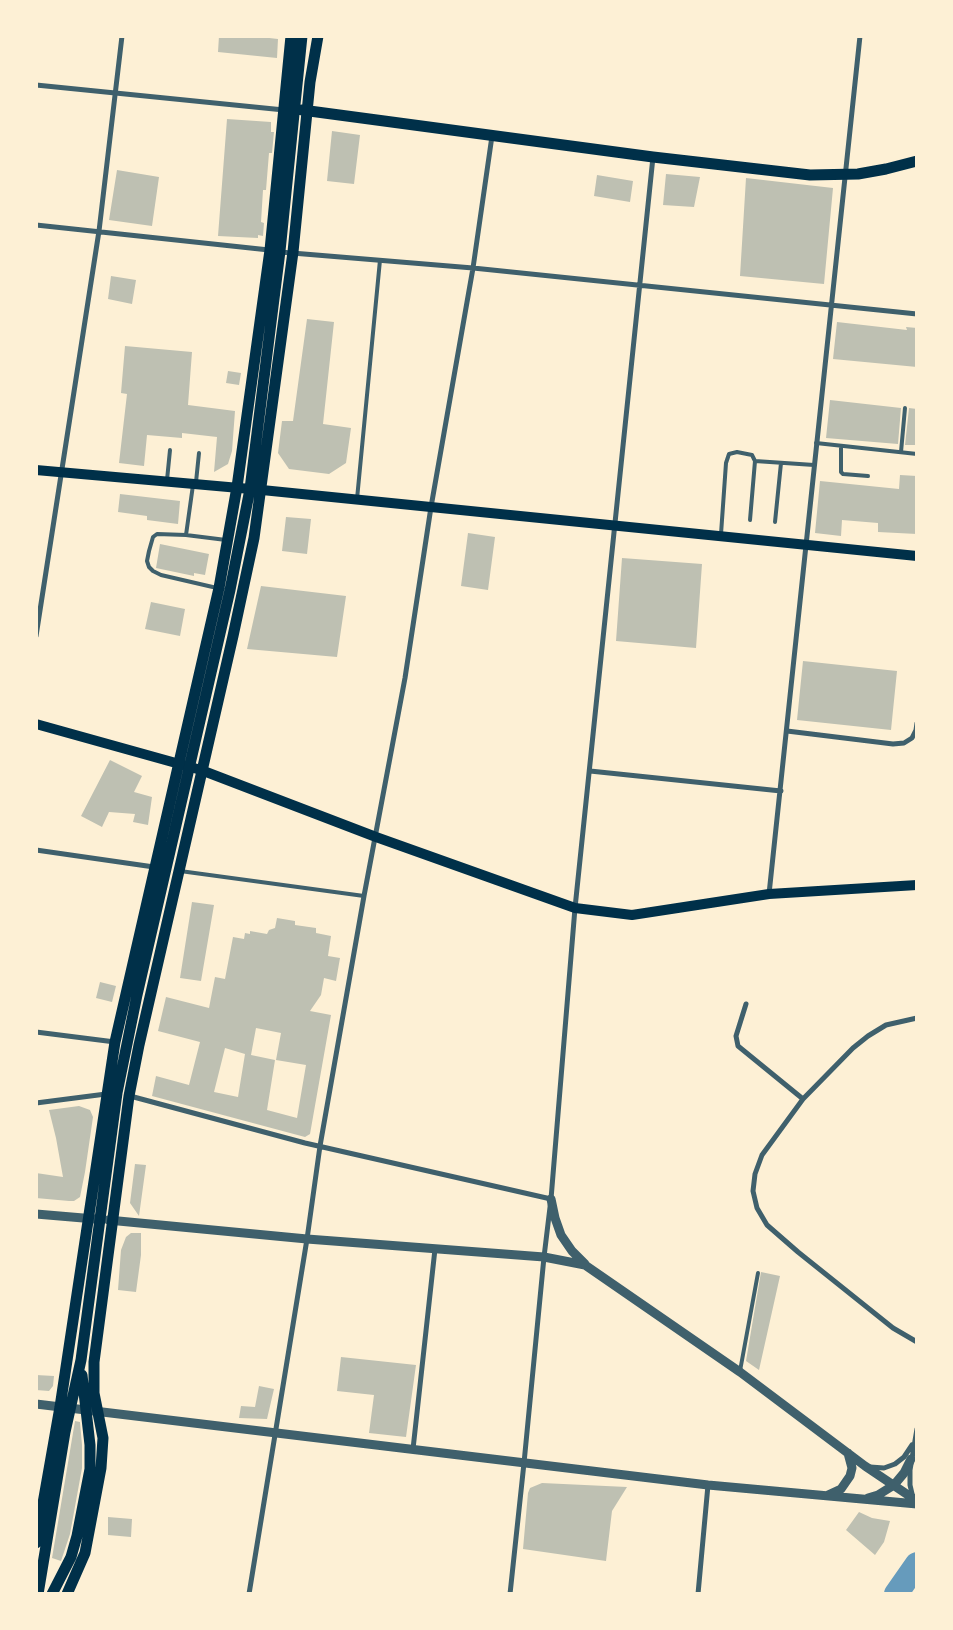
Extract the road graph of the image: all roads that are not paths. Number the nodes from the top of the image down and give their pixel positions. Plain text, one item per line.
1 (122, 36) edge
2 (291, 36) edge
3 (302, 36) edge
4 (306, 36) edge
5 (318, 36) edge
6 (860, 36) edge
7 (300, 52) junction
8 (36, 85) edge
9 (114, 93) junction
10 (290, 110) junction
11 (308, 110) junction
12 (492, 136) junction
13 (653, 157) junction
14 (917, 161) edge
15 (36, 225) edge
16 (99, 231) junction
17 (275, 251) junction
18 (293, 252) junction
19 (380, 260) junction
20 (473, 268) junction
21 (639, 284) junction
22 (831, 306) junction
23 (917, 314) edge
24 (905, 408) dead end
25 (816, 443) junction
26 (841, 446) junction
27 (170, 450) dead end
28 (901, 452) junction
29 (199, 453) dead end
30 (917, 454) edge
31 (755, 461) junction
32 (782, 463) junction
33 (814, 465) junction
34 (36, 470) edge
35 (62, 473) junction
36 (868, 476) dead end
37 (167, 482) junction
38 (194, 485) junction
39 (237, 487) junction
40 (250, 489) junction
41 (262, 490) junction
42 (357, 499) junction
43 (431, 507) junction
44 (750, 520) dead end
45 (776, 522) dead end
46 (616, 525) junction
47 (186, 535) junction
48 (720, 536) junction
49 (228, 541) junction
50 (806, 544) junction
51 (917, 556) edge
52 (219, 588) junction
53 (36, 636) edge
54 (36, 724) edge
55 (917, 724) edge
56 (787, 731) junction
57 (184, 765) junction
58 (201, 770) junction
59 (590, 772) junction
60 (781, 791) junction
61 (376, 837) junction
62 (36, 850) edge
63 (155, 868) junction
64 (179, 871) junction
65 (917, 885) edge
66 (769, 894) junction
67 (364, 896) junction
68 (575, 908) junction
69 (746, 1004) dead end
70 (917, 1018) edge
71 (36, 1032) edge
72 (115, 1042) junction
73 (106, 1094) junction
74 (130, 1096) junction
75 (803, 1099) junction
76 (36, 1103) edge
77 (320, 1146) junction
78 (551, 1199) junction
79 (36, 1214) edge
80 (95, 1219) junction
81 (113, 1221) junction
82 (307, 1238) junction
83 (435, 1249) junction
84 (544, 1257) junction
85 (586, 1265) junction
86 (758, 1273) dead end
87 (917, 1342) edge
88 (80, 1360) junction
89 (740, 1372) junction
90 (36, 1404) edge
91 (65, 1407) junction
92 (85, 1410) junction
93 (98, 1411) junction
94 (275, 1432) junction
95 (916, 1432) edge
96 (413, 1449) junction
97 (848, 1453) junction
98 (911, 1459) junction
99 (524, 1463) junction
100 (865, 1466) junction
101 (708, 1484) junction
102 (894, 1485) junction
103 (826, 1496) junction
104 (860, 1499) junction
105 (916, 1501) edge
106 (36, 1542) edge
107 (38, 1594) edge
108 (52, 1594) edge
109 (67, 1594) edge
110 (249, 1594) edge
111 (510, 1594) edge
112 (698, 1594) edge

1 - 9 street
2 - 10 main road
3 - 7 main road
4 - 7 main road
5 - 11 main road
6 - 22 street
7 - 10 main road
8 - 9 street
9 - 10 street
9 - 16 street
10 - 11 main road
10 - 17 main road
11 - 12 main road
11 - 18 main road
12 - 13 main road
12 - 20 street
13 - 14 main road
13 - 21 street
15 - 16 street
16 - 17 street
16 - 35 street
17 - 18 street
17 - 39 main road
17 - 40 main road
18 - 19 street
18 - 41 main road
19 - 20 street
19 - 42 lane
20 - 21 street
20 - 43 street
21 - 22 street
21 - 46 street
22 - 23 street
22 - 25 street
24 - 28 lane
25 - 26 lane
25 - 33 street
26 - 28 lane
26 - 36 lane
27 - 37 lane
28 - 30 lane
29 - 38 lane
31 - 32 lane
31 - 44 lane
31 - 48 lane
32 - 33 lane
32 - 45 lane
33 - 50 street
34 - 35 main road
35 - 37 main road
35 - 53 street
37 - 38 main road
38 - 39 main road
38 - 47 lane
39 - 40 main road
39 - 49 main road
40 - 41 main road
40 - 57 main road
41 - 42 main road
41 - 58 main road
42 - 43 main road
43 - 46 main road
43 - 61 street
46 - 48 main road
46 - 59 street
47 - 49 lane
47 - 52 lane
48 - 50 main road
49 - 52 main road
50 - 51 main road
50 - 56 street
52 - 57 main road
54 - 57 main road
55 - 56 street
56 - 60 street
57 - 58 main road
57 - 63 main road
57 - 80 main road
58 - 61 main road
58 - 64 main road
59 - 60 street
59 - 68 street
60 - 66 street
61 - 67 street
61 - 68 main road
62 - 63 street
63 - 72 main road
64 - 67 lane
64 - 74 main road
65 - 66 main road
66 - 68 main road
67 - 77 street
68 - 78 street
69 - 75 street
70 - 75 street
71 - 72 street
72 - 73 main road
73 - 76 street
73 - 80 main road
74 - 77 street
74 - 81 main road
75 - 87 street
77 - 78 street
77 - 82 street
78 - 84 street
78 - 85 street
79 - 80 street
80 - 81 street
80 - 88 main road
80 - 91 main road
81 - 82 street
81 - 93 main road
82 - 83 street
82 - 94 street
83 - 84 street
83 - 96 street
84 - 85 street
84 - 99 street
85 - 89 street
86 - 89 lane
88 - 91 main road
88 - 92 main road
89 - 97 street
90 - 91 street
91 - 92 street
91 - 106 main road
91 - 107 main road
92 - 93 street
92 - 108 main road
93 - 94 street
93 - 109 main road
94 - 96 street
94 - 110 street
95 - 98 street
95 - 100 street
96 - 99 street
97 - 100 street
97 - 103 street
98 - 102 street
98 - 105 street
99 - 101 street
99 - 111 street
100 - 102 street
101 - 103 street
101 - 112 street
102 - 104 street
102 - 105 street
103 - 104 street
104 - 105 street

